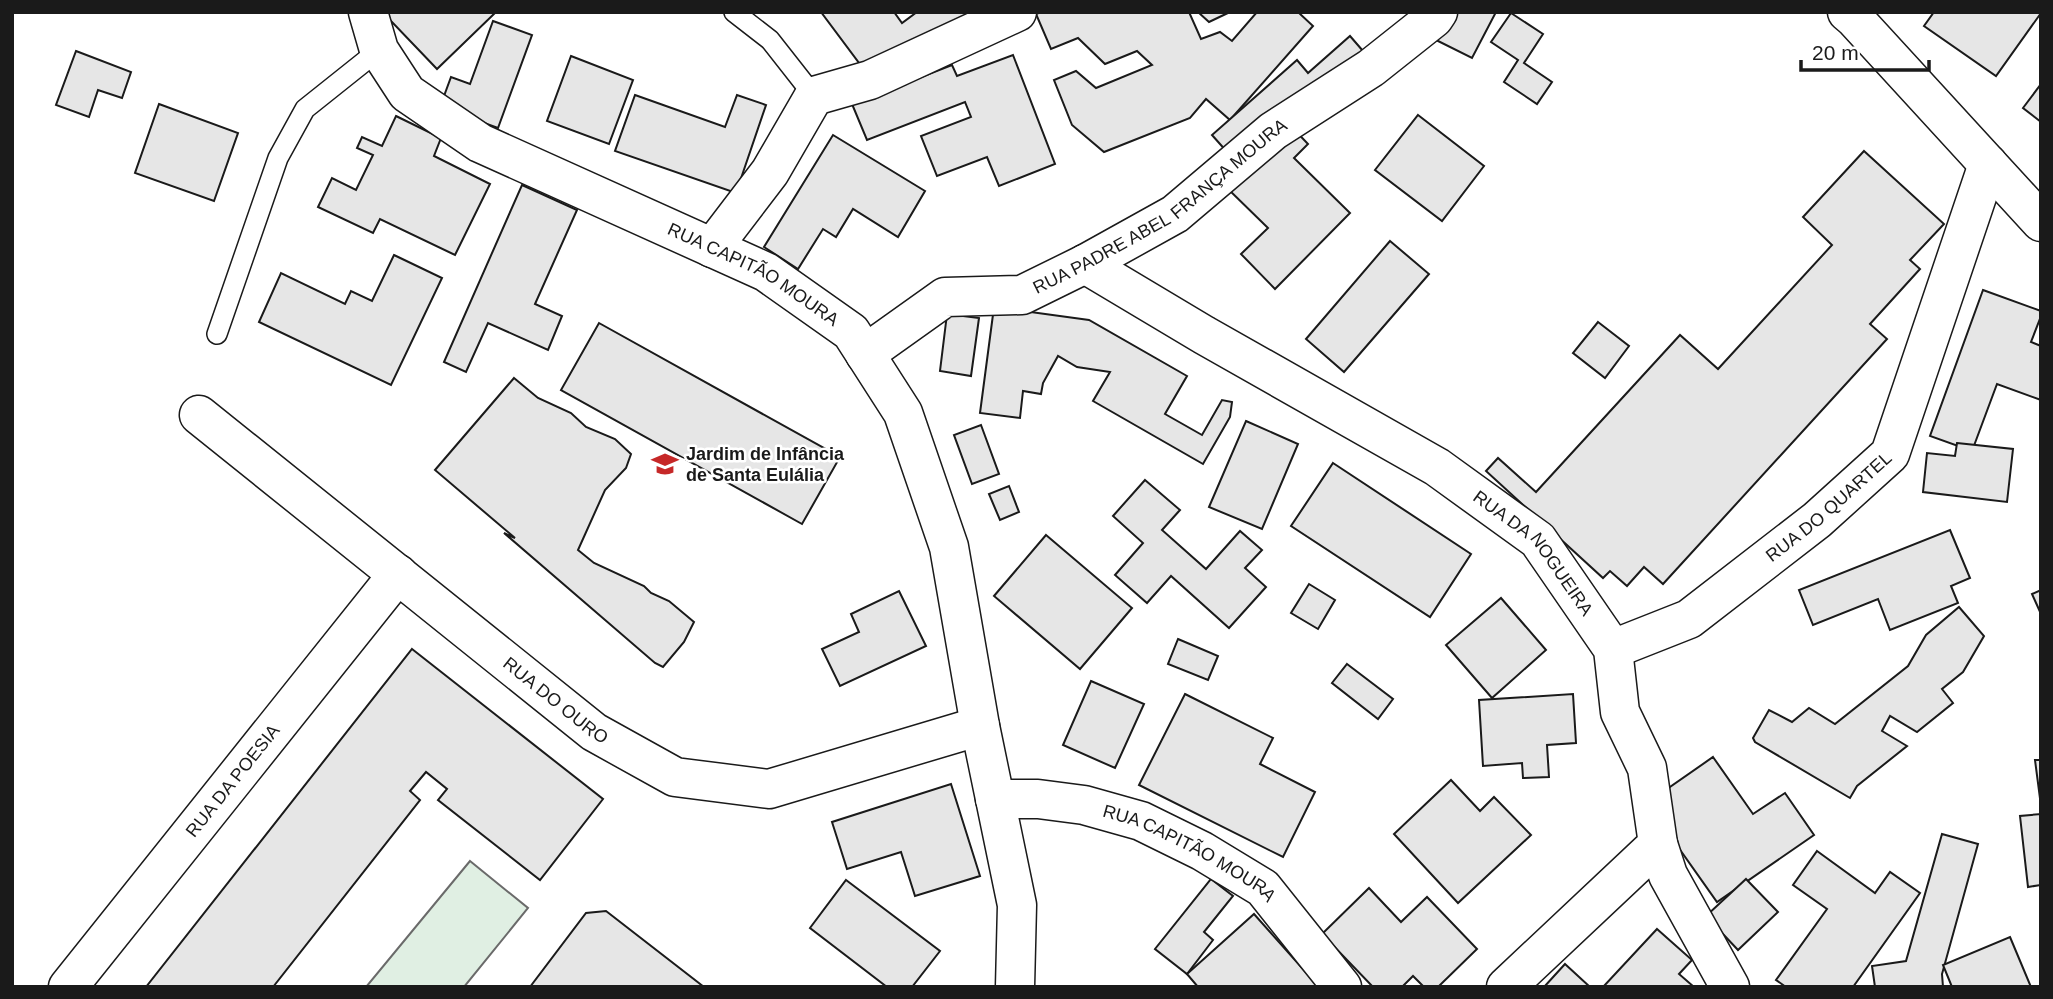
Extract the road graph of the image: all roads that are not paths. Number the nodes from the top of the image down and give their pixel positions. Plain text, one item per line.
1 (368, 12) edge
2 (734, 12) edge
3 (1017, 12) edge
4 (1438, 12) edge
5 (1847, 12) edge
6 (379, 50) junction
7 (814, 96) junction
8 (1988, 164) junction
9 (2041, 222) edge
10 (712, 248) junction
11 (1085, 264) junction
12 (217, 334) dead end
13 (865, 354) junction
14 (199, 415) dead end
15 (398, 574) junction
16 (1613, 649) junction
17 (980, 726) junction
18 (995, 799) junction
19 (1658, 844) junction
20 (68, 987) edge
21 (1015, 987) edge
22 (1342, 987) edge
23 (1506, 987) edge
24 (1730, 987) edge

1 - 6 street, RUA CAPITÃO MOURA
2 - 7 lane
3 - 7 street
4 - 11 street, RUA PADRE ABEL FRANÇA MOURA
5 - 8 street
6 - 10 street, RUA CAPITÃO MOURA
6 - 12 lane
7 - 10 street
8 - 9 street
8 - 16 street, RUA DO QUARTEL
10 - 13 street, RUA CAPITÃO MOURA
11 - 13 street, RUA PADRE ABEL FRANÇA MOURA
11 - 16 street, RUA DA NOGUEIRA
13 - 17 street, RUA CAPITÃO MOURA
14 - 15 street, RUA DO OURO
15 - 17 street, RUA DO OURO
15 - 20 street, RUA DA POESIA
16 - 19 street, RUA DA NOGUEIRA
17 - 18 street, RUA CAPITÃO MOURA
18 - 21 street, RUA CAPITÃO MOURA
18 - 22 street, RUA CAPITÃO MOURA
19 - 23 street
19 - 24 street, RUA DA NOGUEIRA

